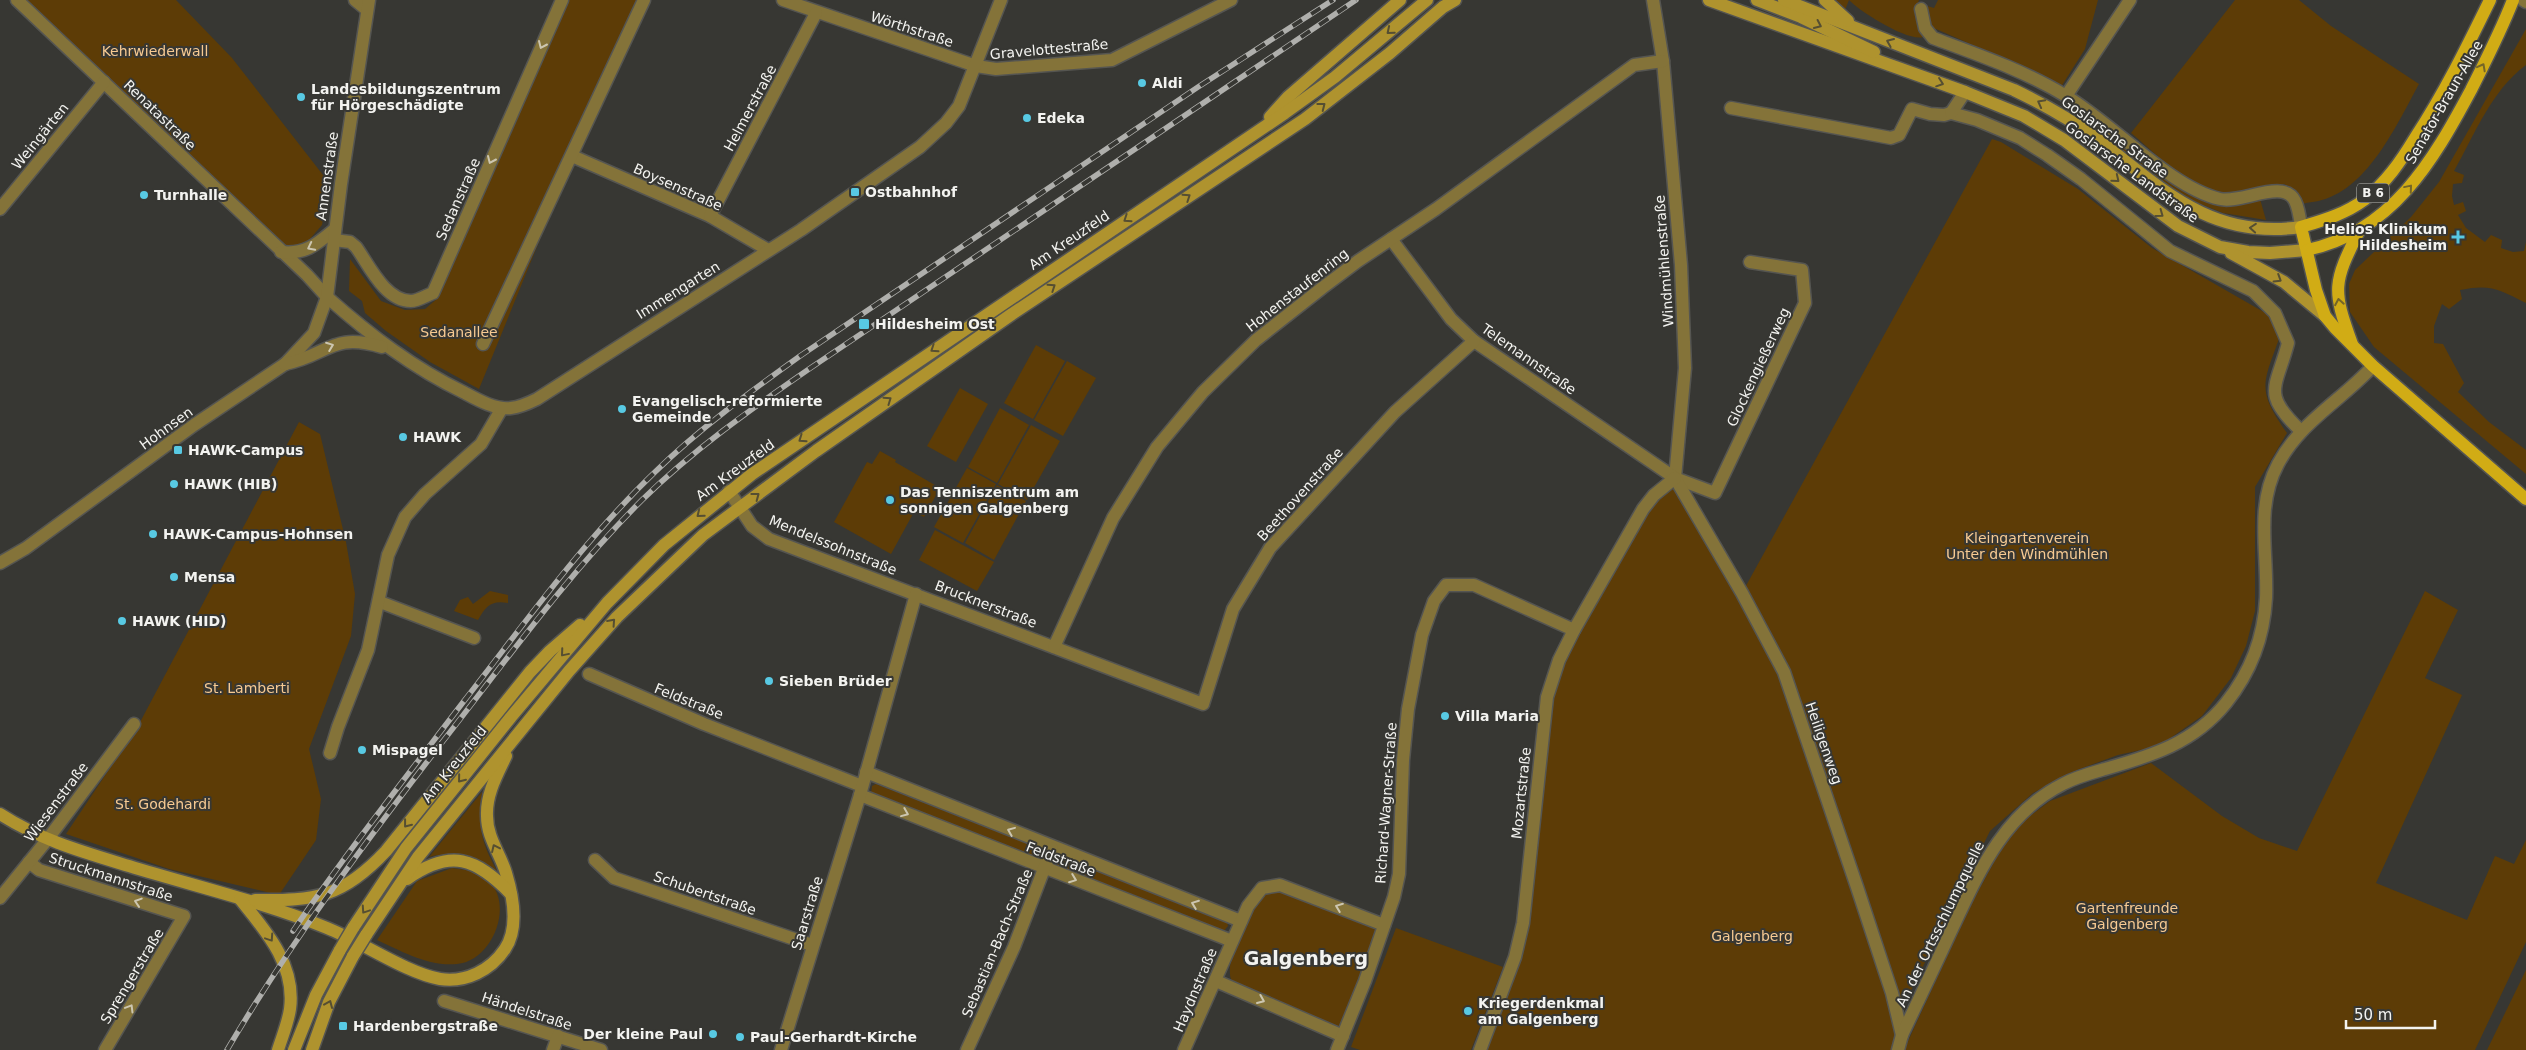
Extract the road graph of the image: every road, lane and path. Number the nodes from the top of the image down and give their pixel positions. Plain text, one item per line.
1 (18, 0) edge
2 (355, 0) edge
3 (562, 0) edge
4 (644, 0) edge
5 (783, 0) edge
6 (1001, 0) edge
7 (1231, 0) edge
8 (1400, 0) edge
9 (1427, 0) edge
10 (1455, 0) edge
11 (1653, 0) edge
12 (1709, 0) edge
13 (1757, 0) edge
14 (1784, 0) edge
15 (1826, 0) edge
16 (2130, 0) edge
17 (2490, 0) edge
18 (2513, 0) edge
19 (368, 4) edge
20 (1447, 4) edge
21 (1921, 9) dead end
22 (816, 13) junction
23 (1858, 29) junction
24 (1663, 61) junction
25 (976, 66) junction
26 (1894, 67) junction
27 (104, 82) junction
28 (1965, 92) junction
29 (2066, 96) junction
30 (1731, 108) dead end
31 (1951, 113) junction
32 (1254, 133) junction
33 (572, 156) junction
34 (0, 209) edge
35 (710, 216) junction
36 (2302, 227) junction
37 (2359, 231) junction
38 (334, 235) junction
39 (1391, 239) junction
40 (2220, 247) junction
41 (768, 250) junction
42 (2308, 250) junction
43 (281, 252) junction
44 (1750, 262) dead end
45 (327, 297) junction
46 (2325, 316) junction
47 (1474, 340) junction
48 (483, 344) dead end
49 (2354, 348) junction
50 (389, 349) junction
51 (285, 364) junction
52 (2372, 366) junction
53 (502, 408) junction
54 (2301, 431) junction
55 (1675, 478) junction
56 (730, 490) junction
57 (2526, 499) edge
58 (740, 508) junction
59 (0, 564) edge
60 (916, 594) junction
61 (380, 602) junction
62 (607, 603) junction
63 (1574, 630) junction
64 (474, 638) dead end
65 (1054, 647) junction
66 (589, 674) dead end
67 (1203, 704) joint
68 (134, 724) dead end
69 (513, 740) junction
70 (330, 753) dead end
71 (866, 772) junction
72 (861, 790) junction
73 (0, 814) edge
74 (47, 840) junction
75 (1052, 848) junction
76 (595, 860) dead end
77 (29, 862) junction
78 (1045, 868) junction
79 (400, 883) junction
80 (511, 894) junction
81 (0, 898) edge
82 (240, 899) junction
83 (184, 916) joint
84 (1240, 921) junction
85 (1384, 925) junction
86 (1232, 941) junction
87 (812, 945) junction
88 (1216, 981) junction
89 (444, 1001) dead end
90 (1902, 1035) junction
91 (558, 1036) junction
92 (1343, 1036) junction
93 (104, 1050) edge
94 (278, 1050) edge
95 (294, 1050) edge
96 (312, 1050) edge
97 (553, 1050) edge
98 (601, 1050) edge
99 (781, 1050) edge
100 (967, 1050) edge
101 (1184, 1050) edge
102 (1337, 1050) edge
103 (1480, 1050) edge
104 (1898, 1050) edge

1 - 27 street, Renatastraße
2 - 19 street
3 -> 38 street, Sedanstraße
4 - 33 street
5 - 22 street, Wörthstraße
6 - 25 street, Immengarten
7 - 25 street, Gravelottestraße
8 - 32 main road
9 -> 32 main road, Am Kreuzfeld
10 - 20 main road
11 - 24 street, Windmühlenstraße
12 - 26 main road, Goslarsche Landstraße
13 -> 26 main road
14 - 23 main road, Goslarsche Straße
15 - 23 main road
16 - 29 street
17 - 36 main road, Senator-Braun-Allee / B 6
37 -> 18 main road, Senator-Braun-Allee / B 6
19 - 38 street, Annenstraße
58 -> 20 main road
21 - 29 street, Goslarsche Landstraße
22 - 25 street, Wörthstraße
22 - 35 street, Helmerstraße
36 -> 23 main road, Goslarsche Straße
24 - 39 street, Hohenstaufenring
24 - 55 street, Windmühlenstraße
25 - 41 street, Immengarten
26 -> 28 main road, Goslarsche Landstraße
27 - 34 street, Weingärten
27 - 43 street, Renatastraße
28 - 31 street
28 -> 40 main road, Goslarsche Landstraße
29 - 36 street, Goslarsche Landstraße
30 - 31 street
31 - 54 street
32 -> 56 main road, Am Kreuzfeld
33 - 35 street, Boysenstraße
33 - 48 street
35 - 41 street, Boysenstraße
36 - 42 main road, B 6
37 - 42 main road, Senator-Braun-Allee / B 6
49 -> 37 main road, B 6
38 -> 43 street
38 - 45 street, Annenstraße
39 - 47 street, Telemannstraße
39 - 65 street, Hohenstaufenring
40 - 42 main road, Goslarsche Landstraße
40 -> 46 main road
41 - 53 street, Immengarten
42 - 46 main road, B 6
43 - 45 street, Renatastraße
44 - 55 street, Glockengießerweg
45 - 50 street, Renatastraße
45 - 51 street, Hohnsen
46 - 49 main road, B 6
47 - 55 street, Telemannstraße
47 - 67 street, Beethovenstraße
49 - 52 main road, B 6
51 -> 50 street
50 - 53 street
51 - 59 street, Hohnsen
52 - 54 street, An der Ortsschlumpquelle
52 - 57 main road, B 6
53 - 61 street
54 - 90 street, An der Ortsschlumpquelle
55 - 63 street, Mozartstraße
55 - 90 street, Heiligenweg
56 - 58 street, Mendelssohnstraße
56 -> 62 main road, Am Kreuzfeld
58 - 60 street, Mendelssohnstraße
69 -> 58 main road
60 - 65 street, Brucknerstraße
60 - 71 street, Brucknerstraße
61 - 64 street
61 - 70 street
62 -> 82 main road
62 -> 95 main road, Am Kreuzfeld, bridge
63 - 85 street, Richard-Wagner-Straße
63 - 103 street, Mozartstraße
65 - 67 street, Brucknerstraße
66 - 72 street, Feldstraße
68 - 74 street, Wiesenstraße
69 - 79 main road
80 -> 69 main road
71 - 72 street, Brucknerstraße
75 -> 71 street, Feldstraße
72 -> 78 street, Feldstraße
72 - 87 street, Saarstraße
73 - 74 main road, Struckmannstraße
74 - 77 street, Wiesenstraße
74 - 82 main road, Struckmannstraße
75 - 78 street, Sebastian-Bach-Straße
84 -> 75 street, Feldstraße
76 - 87 street, Schubertstraße
77 - 81 street, Wiesenstraße
83 -> 77 street, Struckmannstraße
78 -> 86 street, Feldstraße
78 - 100 street, Sebastian-Bach-Straße
79 - 80 main road
96 -> 79 main road, bridge
80 - 82 main road
82 -> 94 main road
93 -> 83 street, Sprengerstraße
85 -> 84 street
84 - 86 street
85 - 92 street, Richard-Wagner-Straße
86 - 88 street, Haydnstraße
87 - 99 street, Saarstraße
88 -> 92 street
88 - 101 street, Haydnstraße
89 - 91 street, Händelstraße
90 - 104 street, An der Ortsschlumpquelle
91 - 97 street
91 - 98 street, Händelstraße
92 - 102 street, Richard-Wagner-Straße

